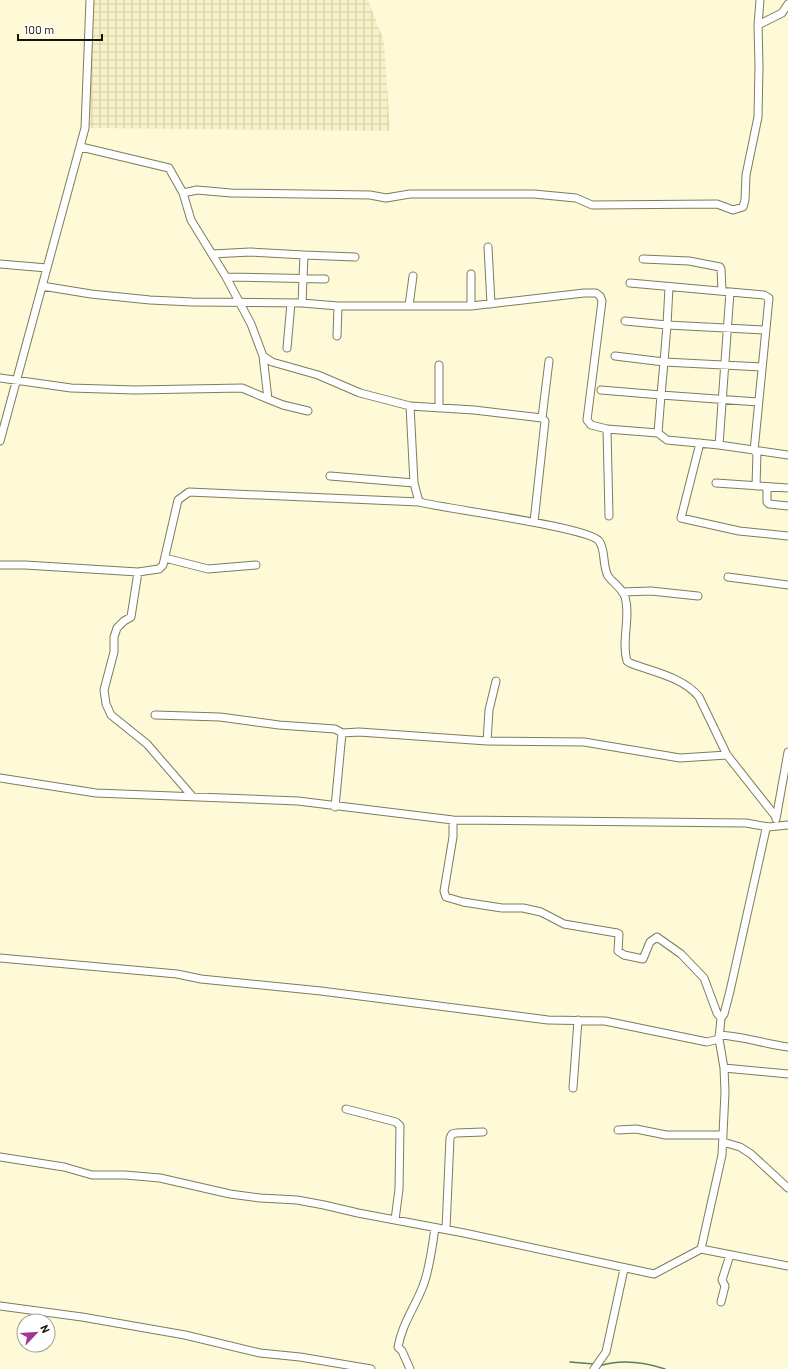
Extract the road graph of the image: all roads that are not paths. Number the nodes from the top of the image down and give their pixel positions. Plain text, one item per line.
1 (90, 0) edge
2 (760, 0) edge
3 (788, 4) edge
4 (758, 25) junction
5 (81, 147) junction
6 (183, 193) junction
7 (488, 247) dead end
8 (212, 254) junction
9 (304, 255) junction
10 (354, 256) dead end
11 (643, 259) dead end
12 (0, 264) edge
13 (47, 268) junction
14 (470, 274) dead end
15 (413, 276) dead end
16 (226, 277) junction
17 (303, 278) junction
18 (326, 279) dead end
19 (630, 283) dead end
20 (42, 286) junction
21 (669, 286) junction
22 (722, 291) junction
23 (730, 292) junction
24 (239, 302) junction
25 (291, 303) junction
26 (302, 303) junction
27 (491, 304) junction
28 (338, 306) junction
29 (409, 306) junction
30 (471, 306) junction
31 (625, 321) dead end
32 (667, 324) junction
33 (728, 328) junction
34 (766, 330) junction
35 (337, 336) dead end
36 (287, 348) dead end
37 (263, 356) junction
38 (615, 356) dead end
39 (549, 361) dead end
40 (664, 362) junction
41 (439, 365) dead end
42 (724, 365) junction
43 (762, 367) junction
44 (0, 378) edge
45 (16, 379) junction
46 (601, 390) dead end
47 (661, 395) junction
48 (268, 399) junction
49 (722, 399) junction
50 (758, 402) junction
51 (410, 406) junction
52 (439, 408) junction
53 (308, 410) dead end
54 (542, 418) junction
55 (607, 429) junction
56 (658, 433) junction
57 (0, 441) edge
58 (700, 443) junction
59 (719, 445) junction
60 (755, 452) junction
61 (788, 455) edge
62 (330, 476) dead end
63 (414, 483) junction
64 (716, 483) dead end
65 (756, 486) junction
66 (767, 488) junction
67 (788, 488) edge
68 (419, 502) junction
69 (788, 506) edge
70 (609, 516) dead end
71 (534, 522) junction
72 (788, 536) edge
73 (165, 558) junction
74 (0, 565) edge
75 (256, 565) dead end
76 (138, 572) junction
77 (728, 577) dead end
78 (788, 585) edge
79 (622, 592) junction
80 (698, 596) dead end
81 (496, 680) dead end
82 (155, 715) dead end
83 (342, 733) junction
84 (487, 741) junction
85 (788, 752) edge
86 (727, 755) junction
87 (0, 778) edge
88 (192, 796) junction
89 (335, 807) junction
90 (776, 817) junction
91 (453, 820) junction
92 (788, 825) edge
93 (771, 826) junction
94 (0, 958) edge
95 (721, 1018) junction
96 (578, 1020) junction
97 (719, 1033) junction
98 (788, 1048) edge
99 (724, 1068) junction
100 (788, 1074) edge
101 (573, 1088) dead end
102 (346, 1108) dead end
103 (618, 1130) dead end
104 (483, 1132) dead end
105 (723, 1139) junction
106 (0, 1156) edge
107 (788, 1188) edge
108 (395, 1220) junction
109 (435, 1228) junction
110 (446, 1229) junction
111 (701, 1249) junction
112 (730, 1255) junction
113 (788, 1266) edge
114 (624, 1269) junction
115 (721, 1302) dead end
116 (0, 1306) edge
117 (595, 1366) edge
118 (371, 1369) edge
119 (410, 1369) edge

1 - 5 street
2 - 4 street
3 - 4 street
4 - 6 street
5 - 6 street
5 - 13 street
6 - 8 street
7 - 27 street
8 - 9 street
8 - 16 street
9 - 10 street
9 - 17 street
11 - 22 street
12 - 13 street
13 - 20 street
14 - 30 street
15 - 29 street
16 - 17 street
16 - 24 street
17 - 18 street
17 - 26 street
19 - 21 street
20 - 24 street
20 - 45 street
21 - 22 street
21 - 32 street
22 - 23 street
23 - 33 street
23 - 34 street
24 - 25 street
24 - 37 street
25 - 26 street
25 - 36 street
26 - 28 street
27 - 30 street
27 - 55 street
28 - 29 street
28 - 35 street
29 - 30 street
31 - 32 street
32 - 33 street
32 - 40 street
33 - 34 street
33 - 42 street
34 - 43 street
37 - 48 street
37 - 51 street
38 - 40 street
39 - 54 street
40 - 42 street
40 - 47 street
41 - 52 street
42 - 43 street
42 - 49 street
43 - 50 street
44 - 45 street
45 - 48 street
45 - 57 street
46 - 47 street
47 - 49 street
47 - 56 street
48 - 53 street
49 - 50 street
49 - 59 street
50 - 60 street
51 - 52 street
51 - 63 street
52 - 54 street
54 - 71 street
55 - 56 street
55 - 70 street
56 - 58 street
58 - 59 street
58 - 72 street
59 - 60 street
60 - 61 street
60 - 65 street
62 - 63 street
63 - 68 street
64 - 65 street
65 - 66 street
66 - 67 street
66 - 69 street
68 - 71 street
68 - 73 street
71 - 79 street
73 - 75 street
73 - 76 street
74 - 76 street
76 - 88 street
77 - 78 street
79 - 80 street
79 - 86 street
81 - 84 street
82 - 83 street
83 - 84 street
83 - 89 street
84 - 86 street
85 - 90 street
86 - 90 street
87 - 88 street
88 - 89 street
89 - 91 street
90 - 93 street
91 - 93 street
91 - 95 street
92 - 93 street
93 - 95 street
94 - 96 street
95 - 97 street
96 - 97 street
96 - 101 street
97 - 98 street
97 - 99 street
99 - 100 street
99 - 105 street
102 - 108 street
103 - 105 street
104 - 110 street
105 - 107 street
105 - 111 street
106 - 108 street
108 - 109 street
109 - 110 street
109 - 119 street
110 - 114 street
111 - 112 street
111 - 114 street
112 - 113 street
112 - 115 street
114 - 117 street
116 - 118 street

